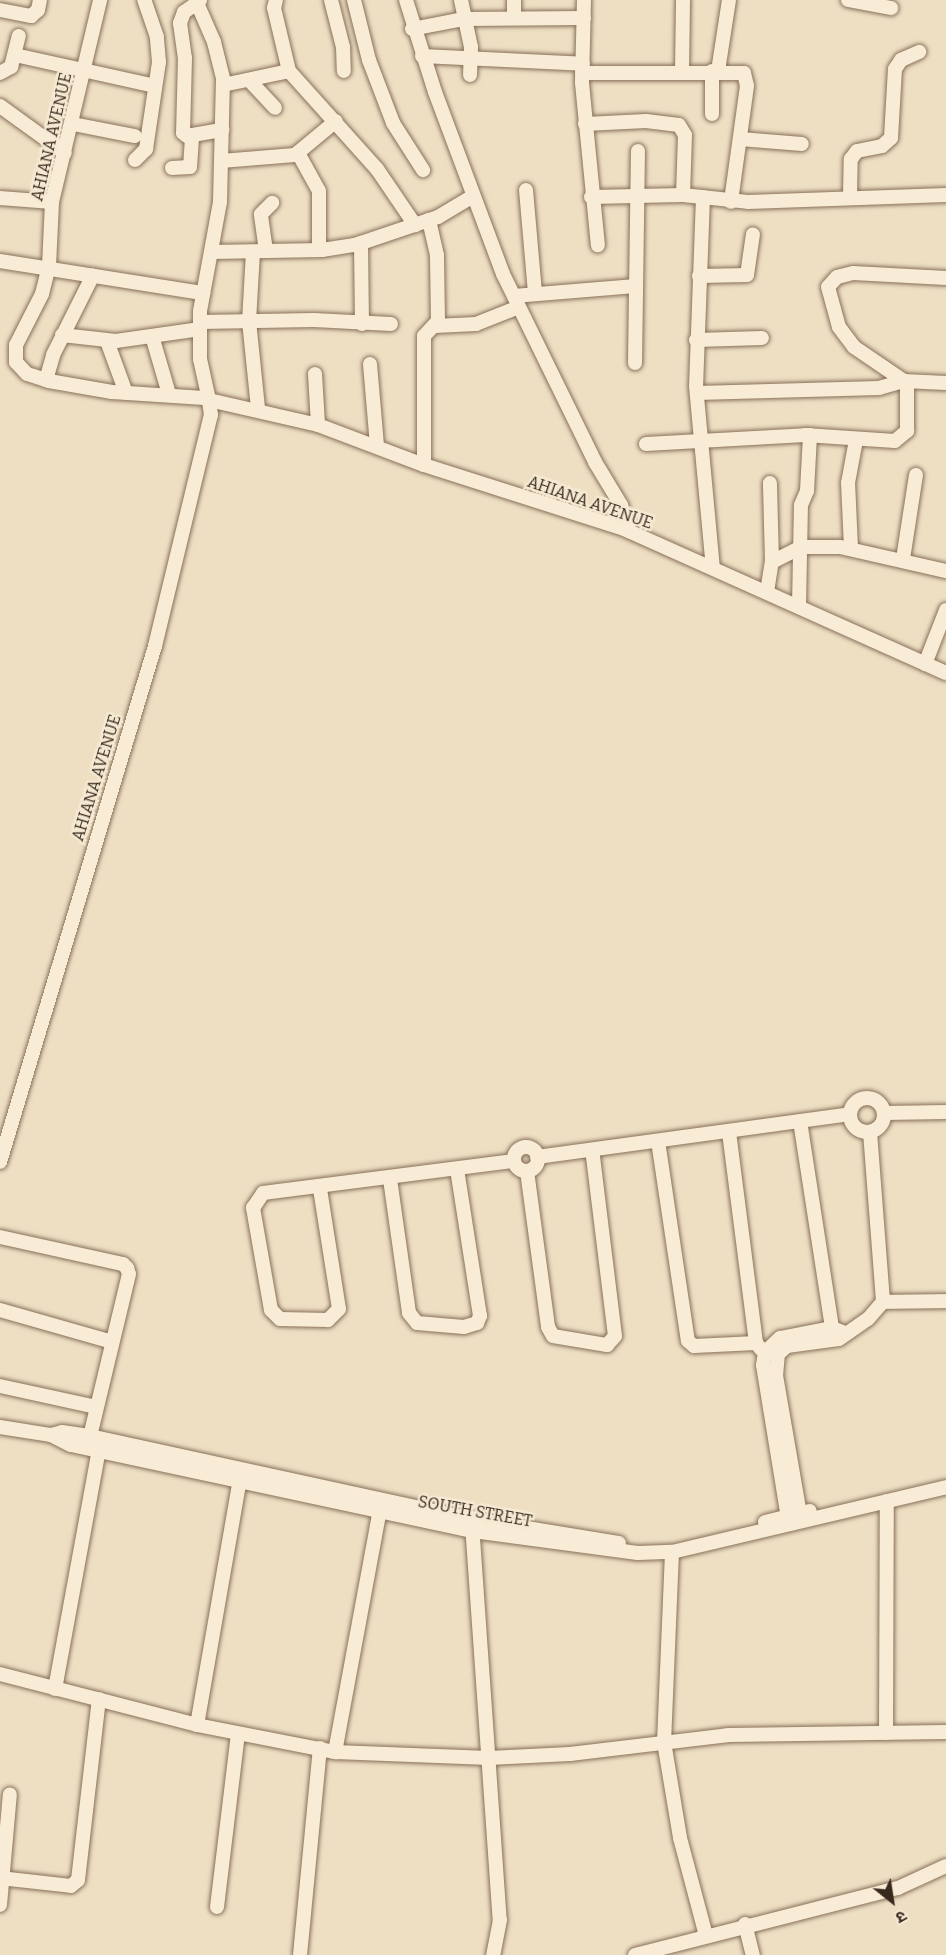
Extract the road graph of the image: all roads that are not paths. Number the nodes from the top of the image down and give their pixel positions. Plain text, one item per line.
1 (40, 0) edge
2 (100, 0) edge
3 (144, 0) edge
4 (276, 0) edge
5 (331, 0) edge
6 (354, 0) edge
7 (406, 0) edge
8 (461, 0) edge
9 (514, 0) edge
10 (584, 0) edge
11 (683, 0) edge
12 (729, 0) edge
13 (848, 0) edge
14 (199, 1) edge
15 (891, 8) dead end
16 (0, 10) edge
17 (514, 16) junction
18 (584, 18) junction
19 (464, 19) junction
20 (412, 28) junction
21 (19, 36) dead end
22 (919, 52) dead end
23 (15, 55) junction
24 (422, 56) junction
25 (470, 59) junction
26 (583, 68) junction
27 (344, 70) dead end
28 (289, 71) junction
29 (715, 71) junction
30 (84, 72) junction
31 (682, 72) junction
32 (0, 74) edge
33 (470, 75) dead end
34 (249, 80) junction
35 (223, 85) junction
36 (155, 86) junction
37 (0, 106) edge
38 (275, 108) dead end
39 (712, 114) dead end
40 (336, 121) junction
41 (73, 124) junction
42 (585, 124) junction
43 (222, 130) junction
44 (192, 135) junction
45 (135, 136) dead end
46 (740, 139) junction
47 (802, 144) dead end
48 (638, 151) dead end
49 (65, 153) junction
50 (298, 153) junction
51 (135, 160) dead end
52 (221, 161) junction
53 (172, 168) dead end
54 (423, 170) dead end
55 (526, 190) dead end
56 (636, 195) junction
57 (683, 195) junction
58 (946, 195) edge
59 (473, 196) junction
60 (591, 197) junction
61 (704, 197) junction
62 (0, 198) edge
63 (850, 198) junction
64 (52, 201) junction
65 (730, 202) junction
66 (272, 203) dead end
67 (422, 223) junction
68 (753, 234) dead end
69 (361, 243) junction
70 (598, 245) dead end
71 (319, 250) junction
72 (211, 252) junction
73 (260, 252) junction
74 (0, 261) edge
75 (49, 266) junction
76 (93, 275) junction
77 (699, 276) junction
78 (946, 278) edge
79 (636, 286) junction
80 (203, 293) junction
81 (535, 293) junction
82 (517, 302) junction
83 (249, 321) junction
84 (362, 324) junction
85 (390, 324) dead end
86 (200, 326) junction
87 (435, 326) junction
88 (62, 335) junction
89 (152, 336) junction
90 (762, 339) dead end
91 (696, 340) junction
92 (106, 341) junction
93 (635, 363) dead end
94 (370, 364) dead end
95 (315, 374) dead end
96 (46, 380) junction
97 (905, 382) junction
98 (946, 382) edge
99 (126, 393) junction
100 (697, 393) junction
101 (169, 394) junction
102 (210, 400) junction
103 (258, 408) junction
104 (318, 425) junction
105 (810, 435) junction
106 (700, 440) junction
107 (856, 440) junction
108 (646, 444) dead end
109 (377, 446) junction
110 (424, 465) junction
111 (916, 475) dead end
112 (770, 483) dead end
113 (630, 532) junction
114 (802, 547) junction
115 (851, 548) junction
116 (903, 559) junction
117 (772, 562) junction
118 (713, 568) junction
119 (946, 571) edge
120 (767, 592) junction
121 (800, 607) junction
122 (946, 610) edge
123 (925, 664) junction
124 (946, 673) edge
125 (946, 1112) edge
126 (885, 1113) junction
127 (850, 1114) junction
128 (800, 1121) junction
129 (729, 1132) junction
130 (870, 1132) junction
131 (658, 1141) junction
132 (592, 1150) junction
133 (537, 1157) junction
134 (0, 1161) edge
135 (514, 1161) junction
136 (457, 1169) junction
137 (527, 1171) junction
138 (390, 1179) junction
139 (320, 1189) junction
140 (0, 1237) edge
141 (946, 1301) edge
142 (883, 1302) junction
143 (0, 1310) edge
144 (838, 1331) junction
145 (112, 1342) junction
146 (760, 1348) junction
147 (0, 1386) edge
148 (96, 1407) junction
149 (0, 1427) edge
150 (51, 1435) junction
151 (90, 1436) junction
152 (782, 1444) junction
153 (99, 1450) junction
154 (240, 1479) junction
155 (946, 1479) edge
156 (946, 1487) edge
157 (887, 1501) junction
158 (380, 1510) junction
159 (795, 1519) junction
160 (472, 1525) junction
161 (672, 1552) junction
162 (0, 1674) edge
163 (56, 1689) junction
164 (99, 1699) junction
165 (197, 1725) junction
166 (946, 1732) edge
167 (886, 1733) junction
168 (238, 1734) junction
169 (664, 1742) junction
170 (320, 1748) junction
171 (335, 1752) junction
172 (489, 1758) junction
173 (10, 1794) dead end
174 (946, 1866) edge
175 (2, 1878) edge
176 (0, 1905) edge
177 (217, 1907) dead end
178 (745, 1924) junction
179 (706, 1935) junction
180 (300, 1955) edge
181 (493, 1955) edge
182 (635, 1955) edge
183 (753, 1955) edge

1 - 16 street
2 - 30 street, AHIANA AVENUE
3 - 36 street
4 - 28 street
5 - 27 street
6 - 54 street
7 - 20 street
8 - 19 street
9 - 17 street
10 - 18 street
11 - 31 street
12 - 29 street
13 - 15 street
14 - 35 street
14 - 44 street
17 - 18 street
17 - 19 street
18 - 26 street
19 - 20 street
19 - 25 street
20 - 24 street
21 - 23 street
22 - 63 street
23 - 30 street
23 - 32 street
24 - 25 street
24 - 59 street
25 - 26 street
25 - 33 street
26 - 31 street
26 - 42 street
28 - 34 street
28 - 40 street
29 - 31 street
29 - 39 street
29 - 46 street
30 - 36 street
30 - 41 street, AHIANA AVENUE
34 - 35 street
34 - 38 street
35 - 43 street
36 - 51 street
37 - 49 street
40 - 50 street
40 - 67 street
41 - 45 street
41 - 49 street, AHIANA AVENUE
42 - 57 street
42 - 60 street
43 - 44 street
43 - 52 street
44 - 53 street
46 - 47 street
46 - 65 street
48 - 56 street
49 - 64 street, AHIANA AVENUE
50 - 52 street
50 - 71 street
52 - 72 street
55 - 81 street
56 - 57 street
56 - 60 street
56 - 79 street
57 - 61 street
58 - 63 street
59 - 67 street
59 - 82 street
60 - 70 street
61 - 65 street
61 - 77 street
62 - 64 street
63 - 65 street
64 - 75 street, AHIANA AVENUE
66 - 73 street
67 - 69 street
67 - 87 street
68 - 77 street
69 - 71 street
69 - 84 street
71 - 73 street
72 - 73 street
72 - 80 street
73 - 83 street
74 - 75 street
75 - 76 street
75 - 96 street, AHIANA AVENUE
76 - 80 street
76 - 88 street
77 - 91 street
78 - 97 street
79 - 81 street
79 - 93 street
80 - 86 street
81 - 82 street
82 - 87 street
82 - 113 street
83 - 84 street
83 - 86 street
83 - 103 street
84 - 85 street
86 - 89 street
86 - 102 street
87 - 110 street
88 - 92 street
88 - 96 street
89 - 92 street
89 - 101 street
90 - 91 street
91 - 100 street
92 - 99 street
94 - 109 street
95 - 104 street
96 - 99 street, AHIANA AVENUE
97 - 98 street
97 - 100 street
97 - 107 street
99 - 101 street, AHIANA AVENUE
100 - 106 street
101 - 102 street, AHIANA AVENUE
102 - 103 street, AHIANA AVENUE
102 - 134 street, AHIANA AVENUE
103 - 104 street, AHIANA AVENUE
104 - 109 street, AHIANA AVENUE
105 - 106 street
105 - 107 street
105 - 114 street
106 - 108 street
106 - 118 street
107 - 115 street
109 - 110 street, AHIANA AVENUE
110 - 113 street, AHIANA AVENUE
111 - 116 street
112 - 117 street
113 - 118 street, AHIANA AVENUE
114 - 115 street
114 - 117 street
114 - 121 street
115 - 116 street
116 - 119 street
117 - 120 street
118 - 120 street, AHIANA AVENUE
120 - 121 street, AHIANA AVENUE
121 - 123 street, AHIANA AVENUE
122 - 123 street
123 - 124 street, AHIANA AVENUE
125 - 126 street
126 - 127 street
126 - 130 street
127 - 128 street
127 - 130 street
128 - 129 street
128 - 144 street
129 - 131 street
129 - 146 street
130 - 142 street
131 - 132 street
131 - 146 street
132 - 133 street
132 - 137 street
133 - 135 street
133 - 137 street
135 - 136 street
135 - 137 street
136 - 138 street
136 - 138 street
138 - 139 street
139 - 139 street
140 - 145 street
141 - 142 street
142 - 144 street
143 - 145 street
144 - 146 street
144 - 152 street
145 - 148 street
146 - 152 street
147 - 148 street
148 - 151 street
149 - 150 street, SOUTH STREET
150 - 151 street
150 - 153 street, SOUTH STREET
151 - 160 street
152 - 159 street
153 - 154 street, SOUTH STREET
153 - 163 street
154 - 158 street, SOUTH STREET
154 - 165 street
155 - 159 street
156 - 157 street, SOUTH STREET
157 - 159 street, SOUTH STREET
157 - 167 street
158 - 160 street, SOUTH STREET
158 - 171 street
159 - 160 street
159 - 161 street, SOUTH STREET
160 - 161 street, SOUTH STREET
160 - 172 street
161 - 169 street
162 - 163 street
163 - 164 street
164 - 165 street
164 - 175 street
165 - 168 street
166 - 167 street
167 - 169 street
168 - 170 street
168 - 177 street
169 - 172 street
169 - 179 street
170 - 171 street
170 - 180 street
171 - 172 street
172 - 181 street
173 - 175 street
174 - 178 street
175 - 176 street
178 - 179 street
178 - 183 street
179 - 182 street

